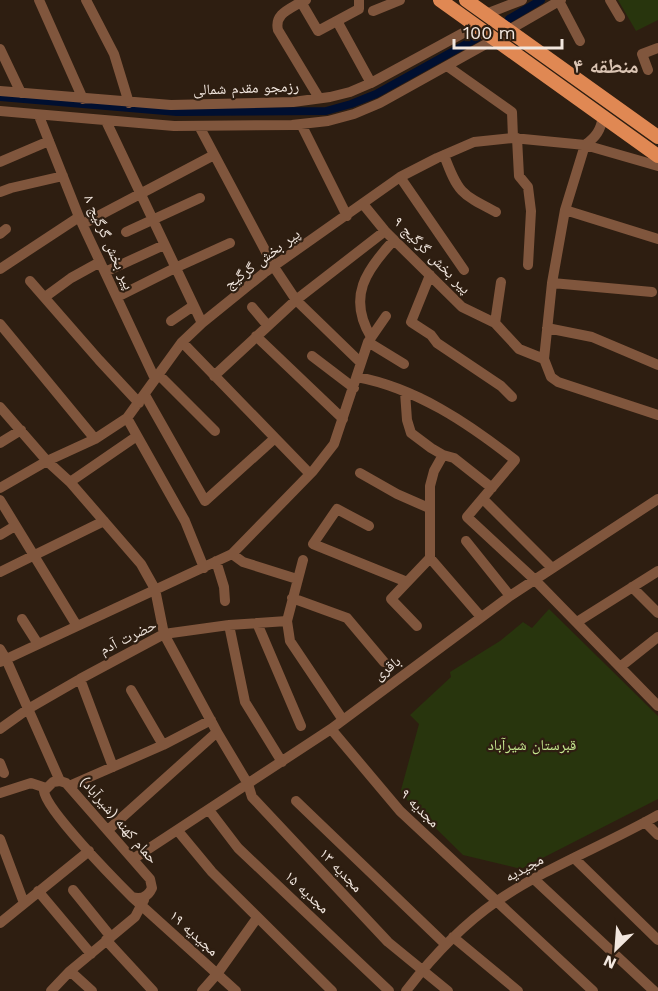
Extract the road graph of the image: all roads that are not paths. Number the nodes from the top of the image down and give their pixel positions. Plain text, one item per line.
1 (39, 0) edge
2 (86, 0) edge
3 (359, 0) edge
4 (400, 0) edge
5 (440, 0) edge
6 (466, 0) edge
7 (522, 0) edge
8 (610, 0) edge
9 (303, 1) edge
10 (560, 1) edge
11 (373, 11) dead end
12 (486, 14) junction
13 (620, 17) dead end
14 (337, 21) junction
15 (476, 26) junction
16 (509, 30) junction
17 (495, 39) junction
18 (580, 41) dead end
19 (658, 48) edge
20 (0, 49) edge
21 (447, 66) junction
22 (648, 70) dead end
23 (371, 83) junction
24 (0, 91) edge
25 (21, 93) junction
26 (319, 98) junction
27 (83, 99) junction
28 (129, 103) junction
29 (0, 111) edge
30 (39, 116) junction
31 (603, 116) junction
32 (106, 122) junction
33 (301, 124) junction
34 (199, 126) junction
35 (657, 135) edge
36 (515, 138) junction
37 (49, 141) junction
38 (585, 145) junction
39 (214, 155) junction
40 (444, 155) junction
41 (658, 156) edge
42 (0, 162) edge
43 (658, 166) edge
44 (63, 176) junction
45 (400, 177) junction
46 (0, 192) edge
47 (140, 195) junction
48 (200, 198) dead end
49 (363, 204) junction
50 (565, 210) junction
51 (496, 212) dead end
52 (347, 216) junction
53 (81, 220) junction
54 (152, 220) junction
55 (385, 231) junction
56 (126, 232) dead end
57 (658, 238) edge
58 (394, 240) junction
59 (230, 243) dead end
60 (164, 245) junction
61 (100, 262) junction
62 (528, 265) dead end
63 (274, 267) junction
64 (175, 268) junction
65 (0, 269) edge
66 (464, 270) dead end
67 (105, 272) junction
68 (430, 275) junction
69 (30, 281) dead end
70 (501, 282) dead end
71 (552, 284) junction
72 (652, 292) dead end
73 (45, 297) junction
74 (117, 297) junction
75 (296, 300) junction
76 (193, 306) junction
77 (252, 307) dead end
78 (386, 316) dead end
79 (171, 321) dead end
80 (202, 323) junction
81 (495, 323) junction
82 (0, 324) edge
83 (268, 326) junction
84 (547, 328) junction
85 (256, 336) junction
86 (369, 340) junction
87 (182, 342) junction
88 (312, 356) dead end
89 (544, 359) junction
90 (361, 363) junction
91 (404, 364) dead end
92 (658, 366) edge
93 (156, 376) junction
94 (214, 376) junction
95 (356, 382) junction
96 (405, 392) junction
97 (512, 397) dead end
98 (142, 399) junction
99 (0, 407) edge
100 (658, 415) edge
101 (127, 418) junction
102 (344, 419) junction
103 (21, 430) junction
104 (215, 430) dead end
105 (137, 436) junction
106 (275, 438) junction
107 (95, 439) junction
108 (0, 442) edge
109 (444, 455) junction
110 (48, 461) junction
111 (360, 473) dead end
112 (310, 474) junction
113 (70, 482) junction
114 (0, 488) edge
115 (492, 488) junction
116 (658, 498) edge
117 (0, 500) edge
118 (483, 500) junction
119 (429, 508) junction
120 (104, 521) junction
121 (15, 526) junction
122 (369, 526) dead end
123 (0, 535) edge
124 (466, 541) dead end
125 (232, 554) junction
126 (33, 555) junction
127 (430, 558) junction
128 (303, 560) dead end
129 (216, 561) junction
130 (204, 568) junction
131 (552, 568) junction
132 (658, 571) edge
133 (0, 572) edge
134 (297, 579) junction
135 (535, 580) junction
136 (407, 582) junction
137 (632, 587) junction
138 (155, 589) junction
139 (510, 596) junction
140 (292, 598) junction
141 (225, 601) dead end
142 (658, 613) edge
143 (481, 617) junction
144 (22, 619) dead end
145 (287, 621) junction
146 (577, 622) junction
147 (257, 623) junction
148 (229, 625) junction
149 (76, 626) junction
150 (417, 626) dead end
151 (164, 634) junction
152 (658, 637) edge
153 (38, 644) junction
154 (0, 649) edge
155 (3, 660) edge
156 (384, 662) dead end
157 (620, 667) junction
158 (80, 679) junction
159 (131, 690) dead end
160 (658, 706) edge
161 (28, 709) junction
162 (211, 720) junction
163 (343, 720) junction
164 (301, 726) dead end
165 (0, 729) edge
166 (330, 729) junction
167 (217, 732) junction
168 (163, 745) junction
169 (282, 762) junction
170 (113, 766) junction
171 (64, 783) junction
172 (248, 784) junction
173 (46, 788) junction
174 (0, 793) edge
175 (296, 801) dead end
176 (209, 810) junction
177 (658, 815) edge
178 (645, 822) junction
179 (108, 830) junction
180 (178, 831) junction
181 (658, 835) edge
182 (0, 839) edge
183 (88, 851) junction
184 (574, 858) junction
185 (133, 859) junction
186 (534, 879) junction
187 (73, 890) dead end
188 (39, 891) junction
189 (144, 901) junction
190 (496, 902) junction
191 (24, 903) junction
192 (257, 918) junction
193 (0, 922) edge
194 (108, 938) junction
195 (658, 940) edge
196 (449, 941) junction
197 (91, 954) junction
198 (422, 970) junction
199 (70, 971) junction
200 (217, 974) junction
201 (51, 991) edge
202 (92, 991) edge
203 (153, 991) edge
204 (202, 991) edge
205 (236, 991) edge
206 (332, 991) edge
207 (389, 991) edge
208 (406, 991) edge
209 (448, 991) edge
210 (518, 991) edge
211 (593, 991) edge
212 (654, 991) edge

1 - 27 street
2 - 28 street
3 - 14 street
4 - 11 street
5 - 15 main road
6 - 12 main road
7 - 12 street
8 - 13 street
9 - 14 street
9 - 26 street
10 - 16 street
10 - 18 street
12 - 16 main road
14 - 23 street
15 - 17 main road
15 - 23 street, رزمجو مقدم شمالی
16 - 35 main road
17 - 21 street
17 - 31 main road
19 - 22 street
20 - 25 street
21 - 33 street
21 - 36 street
23 - 26 street, رزمجو مقدم شمالی
24 - 25 street, رزمجو مقدم شمالی
25 - 27 street, رزمجو مقدم شمالی
26 - 28 street, رزمجو مقدم شمالی
27 - 28 street, رزمجو مقدم شمالی
29 - 30 street
30 - 32 street
30 - 37 street, پیر بخش گرگیج ۸
31 - 38 street
31 - 41 main road
32 - 34 street
32 - 47 street
33 - 34 street
33 - 52 street
34 - 39 street
36 - 38 street, پیر بخش گرگیج
36 - 40 street, پیر بخش گرگیج
36 - 62 street
37 - 42 street
37 - 44 street, پیر بخش گرگیج ۸
38 - 43 street, پیر بخش گرگیج
38 - 50 street
39 - 47 street
39 - 63 street
40 - 45 street, پیر بخش گرگیج
40 - 51 street
44 - 46 street
44 - 53 street, پیر بخش گرگیج ۸
45 - 49 street, پیر بخش گرگیج
45 - 66 street
47 - 53 street
47 - 54 street
48 - 54 street
49 - 52 street, پیر بخش گرگیج
49 - 55 street, پیر بخش گرگیج ۹
50 - 57 street
50 - 71 street
52 - 63 street, پیر بخش گرگیج
53 - 61 street, پیر بخش گرگیج ۸
53 - 65 street
54 - 56 street
54 - 60 street
55 - 58 street, پیر بخش گرگیج ۹
55 - 75 street
58 - 68 street, پیر بخش گرگیج ۹
58 - 86 street
59 - 64 street
60 - 64 street
60 - 67 street
61 - 67 street, پیر بخش گرگیج ۸
61 - 73 street
63 - 75 street
63 - 80 street, پیر بخش گرگیج
64 - 74 street
64 - 76 street
67 - 74 street, پیر بخش گرگیج ۸
68 - 81 street, پیر بخش گرگیج ۹
68 - 97 street
69 - 73 street
70 - 81 street
71 - 72 street
71 - 84 street
73 - 98 street
74 - 93 street, پیر بخش گرگیج ۸
75 - 83 street
75 - 90 street
76 - 79 street
76 - 80 street
77 - 83 street
78 - 86 street
80 - 87 street, پیر بخش گرگیج
81 - 89 street, پیر بخش گرگیج ۹
82 - 107 street
83 - 85 street
84 - 89 street
84 - 92 street
85 - 94 street
85 - 102 street
86 - 90 street
86 - 91 street
87 - 93 street, پیر بخش گرگیج
87 - 94 street
88 - 95 street
89 - 100 street
90 - 95 street
93 - 98 street, پیر بخش گرگیج
93 - 104 street
94 - 106 street
95 - 96 street
95 - 102 street
96 - 109 street
96 - 115 street
98 - 101 street, پیر بخش گرگیج
98 - 106 street
99 - 103 street, مجدیه ۱۳
101 - 105 street
101 - 107 street, پیر بخش گرگیج
102 - 112 street
103 - 108 street
103 - 110 street, مجدیه ۱۳
105 - 113 street
105 - 130 street
106 - 112 street
107 - 110 street, پیر بخش گرگیج
109 - 115 street
109 - 119 street
110 - 113 street, مجدیه ۱۳
110 - 114 street, پیر بخش گرگیج
111 - 119 street
112 - 125 street
113 - 120 street, مجدیه ۱۳
115 - 118 street
116 - 131 street, باقری
117 - 121 street
118 - 131 street
118 - 135 street
119 - 127 street
120 - 126 street
120 - 138 street, مجدیه ۱۳
121 - 123 street
121 - 126 street
122 - 136 street
124 - 139 street
125 - 129 street
125 - 134 street
126 - 133 street
126 - 149 street
127 - 136 street
127 - 143 street
128 - 134 street
129 - 130 street
129 - 141 street
130 - 138 street
131 - 135 street, باقری
132 - 137 street
134 - 140 street
135 - 139 street, باقری
135 - 146 street
136 - 150 street
137 - 142 street
137 - 146 street
138 - 149 street
138 - 151 street, مجدیه ۱۳
139 - 143 street, باقری
140 - 145 street
140 - 156 street
143 - 163 street, باقری
144 - 153 street
145 - 147 street, حضرت آدم
145 - 163 street
146 - 157 street
147 - 148 street, حضرت آدم
147 - 164 street
148 - 151 street, حضرت آدم
148 - 169 street
149 - 153 street
151 - 158 street, حضرت آدم
151 - 162 street, مجدیه ۱۳
152 - 157 street
153 - 155 street
154 - 155 street
155 - 161 street
157 - 160 street
158 - 161 street, حضرت آدم
158 - 170 street
159 - 168 street
161 - 165 street, حضرت آدم
161 - 171 street
162 - 167 street, مجدیه ۱۳
162 - 168 street
163 - 166 street, باقری
166 - 169 street, باقری
166 - 190 street, مجدیه ۹
167 - 172 street, مجدیه ۱۳
167 - 179 street
168 - 170 street
169 - 172 street, باقری
170 - 171 street
171 - 173 street, حمام کهنه (شیرآباد)
171 - 179 street, حمام کهنه (شیرآباد)
172 - 176 street, باقری
172 - 198 street, مجدیه ۱۳
173 - 174 street
173 - 183 street
175 - 196 street
176 - 180 street, باقری
176 - 207 street, مجدیه ۱۵
177 - 178 street, مجیدیه
178 - 181 street
178 - 184 street, مجیدیه
179 - 185 street, حمام کهنه (شیرآباد)
180 - 185 street, باقری
180 - 192 street
182 - 191 street
183 - 188 street
183 - 189 street, مجیدیه ۱۹
184 - 186 street, مجیدیه
184 - 195 street
185 - 189 street, حمام کهنه (شیرآباد)
186 - 190 street, مجیدیه
186 - 212 street
187 - 194 street
188 - 191 street
188 - 197 street
189 - 194 street
189 - 200 street, مجیدیه ۱۹
190 - 196 street, مجیدیه
190 - 211 street, مجدیه ۹
191 - 193 street
192 - 200 street
192 - 206 street
194 - 197 street
194 - 203 street
196 - 198 street, مجیدیه
196 - 210 street
197 - 199 street
198 - 208 street, مجیدیه
198 - 209 street, مجدیه ۱۳
199 - 201 street
199 - 202 street
200 - 204 street
200 - 205 street, مجیدیه ۱۹

